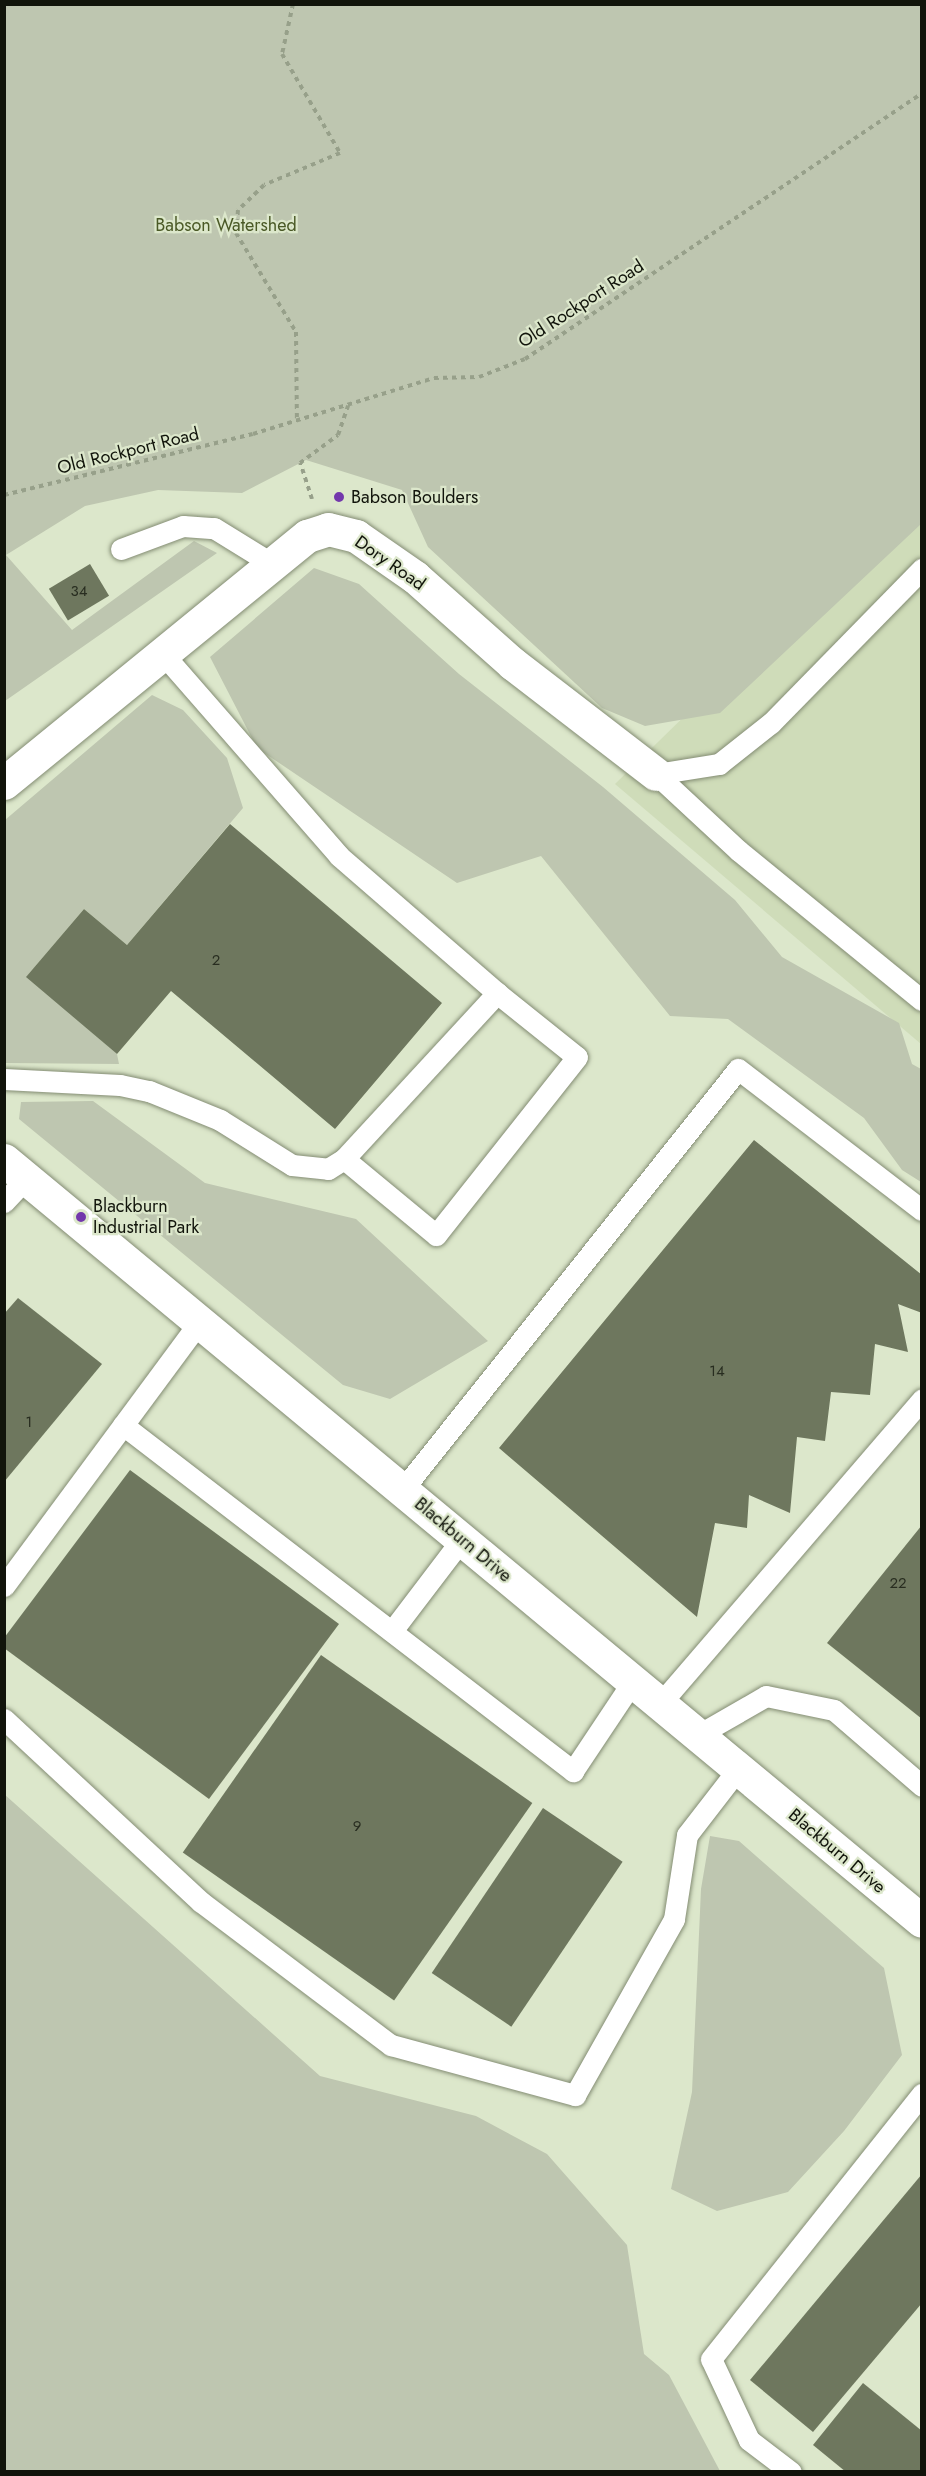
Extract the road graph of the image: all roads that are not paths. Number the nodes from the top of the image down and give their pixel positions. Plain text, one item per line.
1 (121, 549) dead end
2 (274, 564) junction
3 (921, 569) edge
4 (163, 654) junction
5 (656, 774) junction
6 (4, 783) edge
7 (497, 993) junction
8 (921, 1000) edge
9 (4, 1079) edge
10 (344, 1159) junction
11 (15, 1169) edge
12 (4, 1202) edge
13 (921, 1210) edge
14 (200, 1321) junction
15 (921, 1400) edge
16 (123, 1425) junction
17 (403, 1490) junction
18 (462, 1539) junction
19 (4, 1586) edge
20 (392, 1631) junction
21 (633, 1681) junction
22 (660, 1704) junction
23 (4, 1719) edge
24 (698, 1735) junction
25 (738, 1769) junction
26 (921, 1786) edge
27 (921, 1921) edge
28 (921, 2094) edge
29 (791, 2472) edge

1 - 2 lane
2 - 4 street
2 - 5 street, Dory Road
3 - 5 lane
4 - 6 street
4 - 7 lane
5 - 8 lane
7 - 10 lane
7 - 10 lane
9 - 10 lane
11 - 12 lane
11 - 14 street, Blackburn Drive
13 - 17 lane
14 - 16 lane
14 - 17 street, Blackburn Drive
15 - 22 lane
16 - 19 lane
16 - 20 lane
17 - 18 street, Blackburn Drive
18 - 20 lane
18 - 21 street, Blackburn Drive
20 - 21 lane
21 - 22 street, Blackburn Drive
22 - 24 street, Blackburn Drive
23 - 25 lane
24 - 25 street, Blackburn Drive
24 - 26 lane
25 - 27 street, Blackburn Drive
28 - 29 lane

